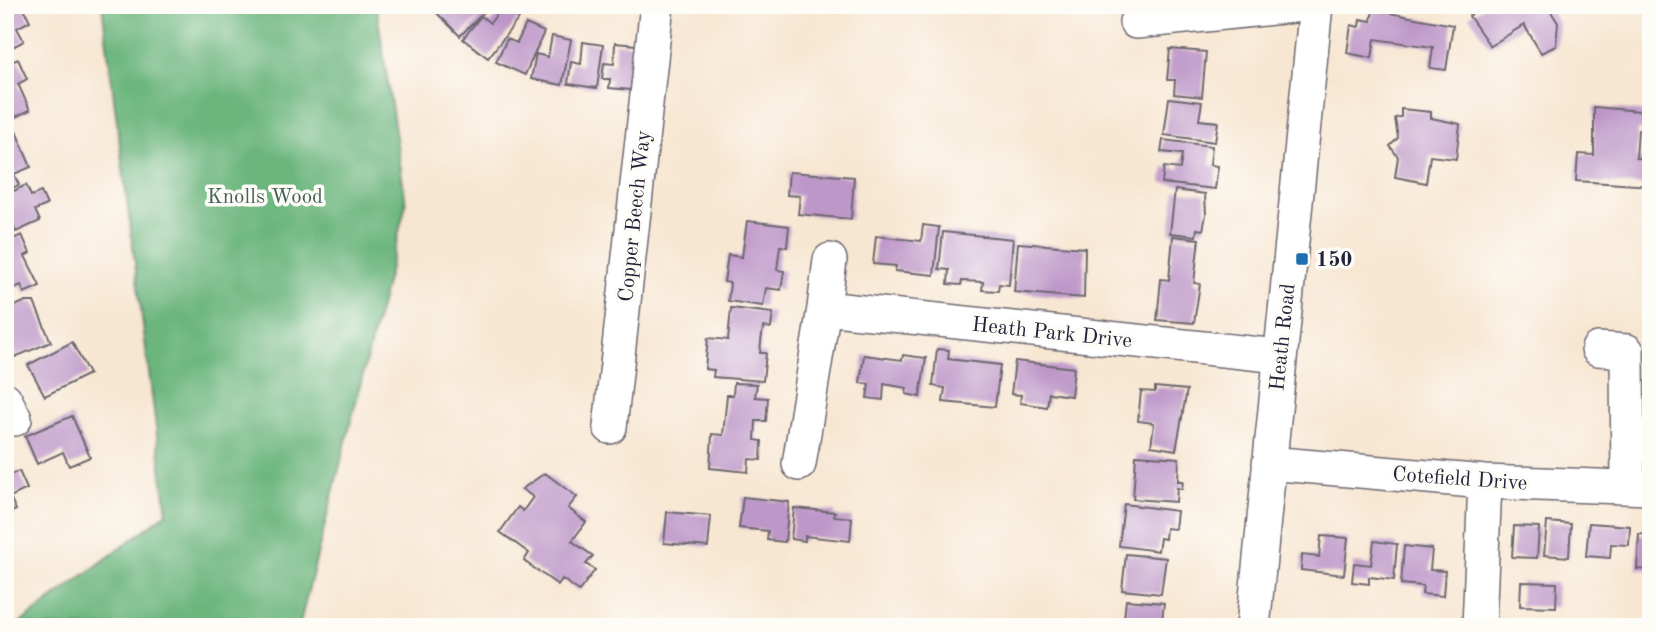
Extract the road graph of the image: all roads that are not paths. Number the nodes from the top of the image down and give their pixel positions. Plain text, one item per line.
1 (657, 5) edge
2 (1303, 5) edge
3 (1316, 5) edge
4 (1136, 22) dead end
5 (830, 260) dead end
6 (824, 308) junction
7 (1625, 350) edge
8 (1280, 356) junction
9 (610, 427) dead end
10 (1269, 463) junction
11 (799, 464) dead end
12 (1485, 482) junction
13 (1639, 488) edge
14 (1253, 627) edge
15 (1479, 627) edge

1 - 9 street, Copper Beech Way
2 - 4 street
3 - 8 street, Heath Road
5 - 6 street
6 - 8 street, Heath Park Drive
6 - 11 street
7 - 13 street
8 - 10 street, Heath Road
10 - 12 street, Cotefield Drive
10 - 14 street, Heath Road
12 - 13 street, Cotefield Drive
12 - 15 street

